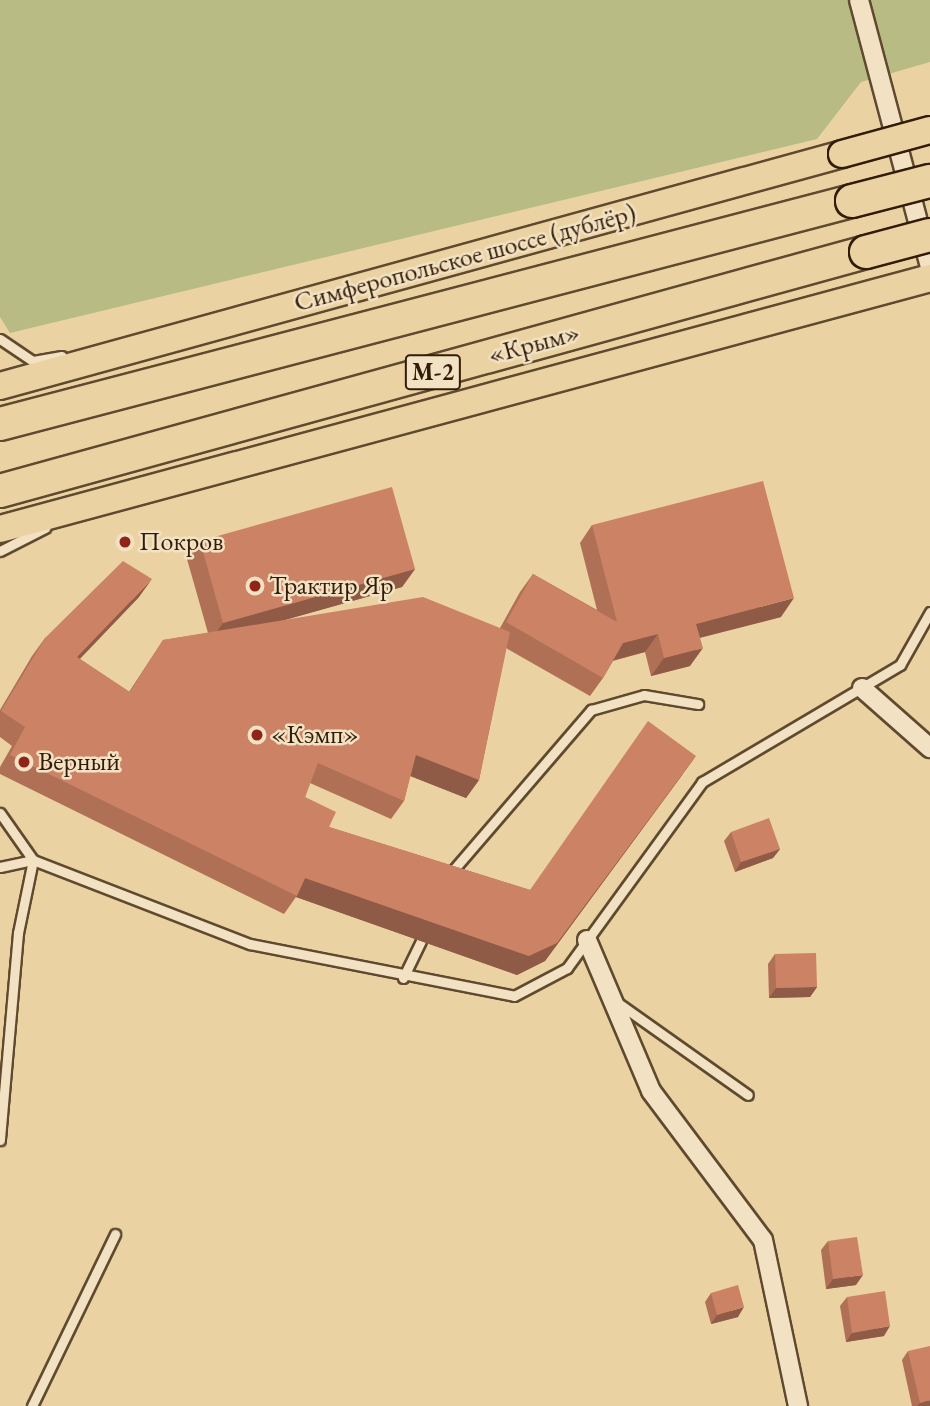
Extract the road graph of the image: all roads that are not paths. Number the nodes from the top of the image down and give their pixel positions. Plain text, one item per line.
1 (859, 0) edge
2 (930, 130) edge
3 (930, 181) edge
4 (930, 235) edge
5 (930, 267) edge
6 (930, 278) edge
7 (0, 339) edge
8 (164, 341) junction
9 (0, 386) edge
10 (0, 424) edge
11 (0, 491) edge
12 (97, 502) junction
13 (0, 529) edge
14 (0, 551) edge
15 (930, 612) edge
16 (862, 688) junction
17 (698, 704) dead end
18 (926, 741) edge
19 (0, 813) edge
20 (33, 860) junction
21 (0, 866) edge
22 (443, 886) edge
23 (587, 940) junction
24 (421, 941) dead end
25 (403, 978) junction
26 (611, 999) junction
27 (748, 1095) dead end
28 (0, 1140) edge
29 (116, 1234) dead end
30 (32, 1406) edge
31 (798, 1406) edge

1 - 5 street
2 - 8 main road, Симферопольское шоссе (дублёр), bridge
3 - 10 highway, М-2, bridge
4 - 11 highway, «Крым» / М-2, bridge
6 - 12 main road
7 - 8 lane
8 - 9 main road, Симферопольское шоссе (дублёр)
12 - 13 main road
12 - 14 lane
15 - 16 lane
16 - 18 street
16 - 23 lane
17 - 22 lane
19 - 20 lane
20 - 21 lane
20 - 25 lane
20 - 28 lane
23 - 25 lane
23 - 26 street
24 - 25 lane
26 - 27 lane
26 - 31 street
29 - 30 lane

